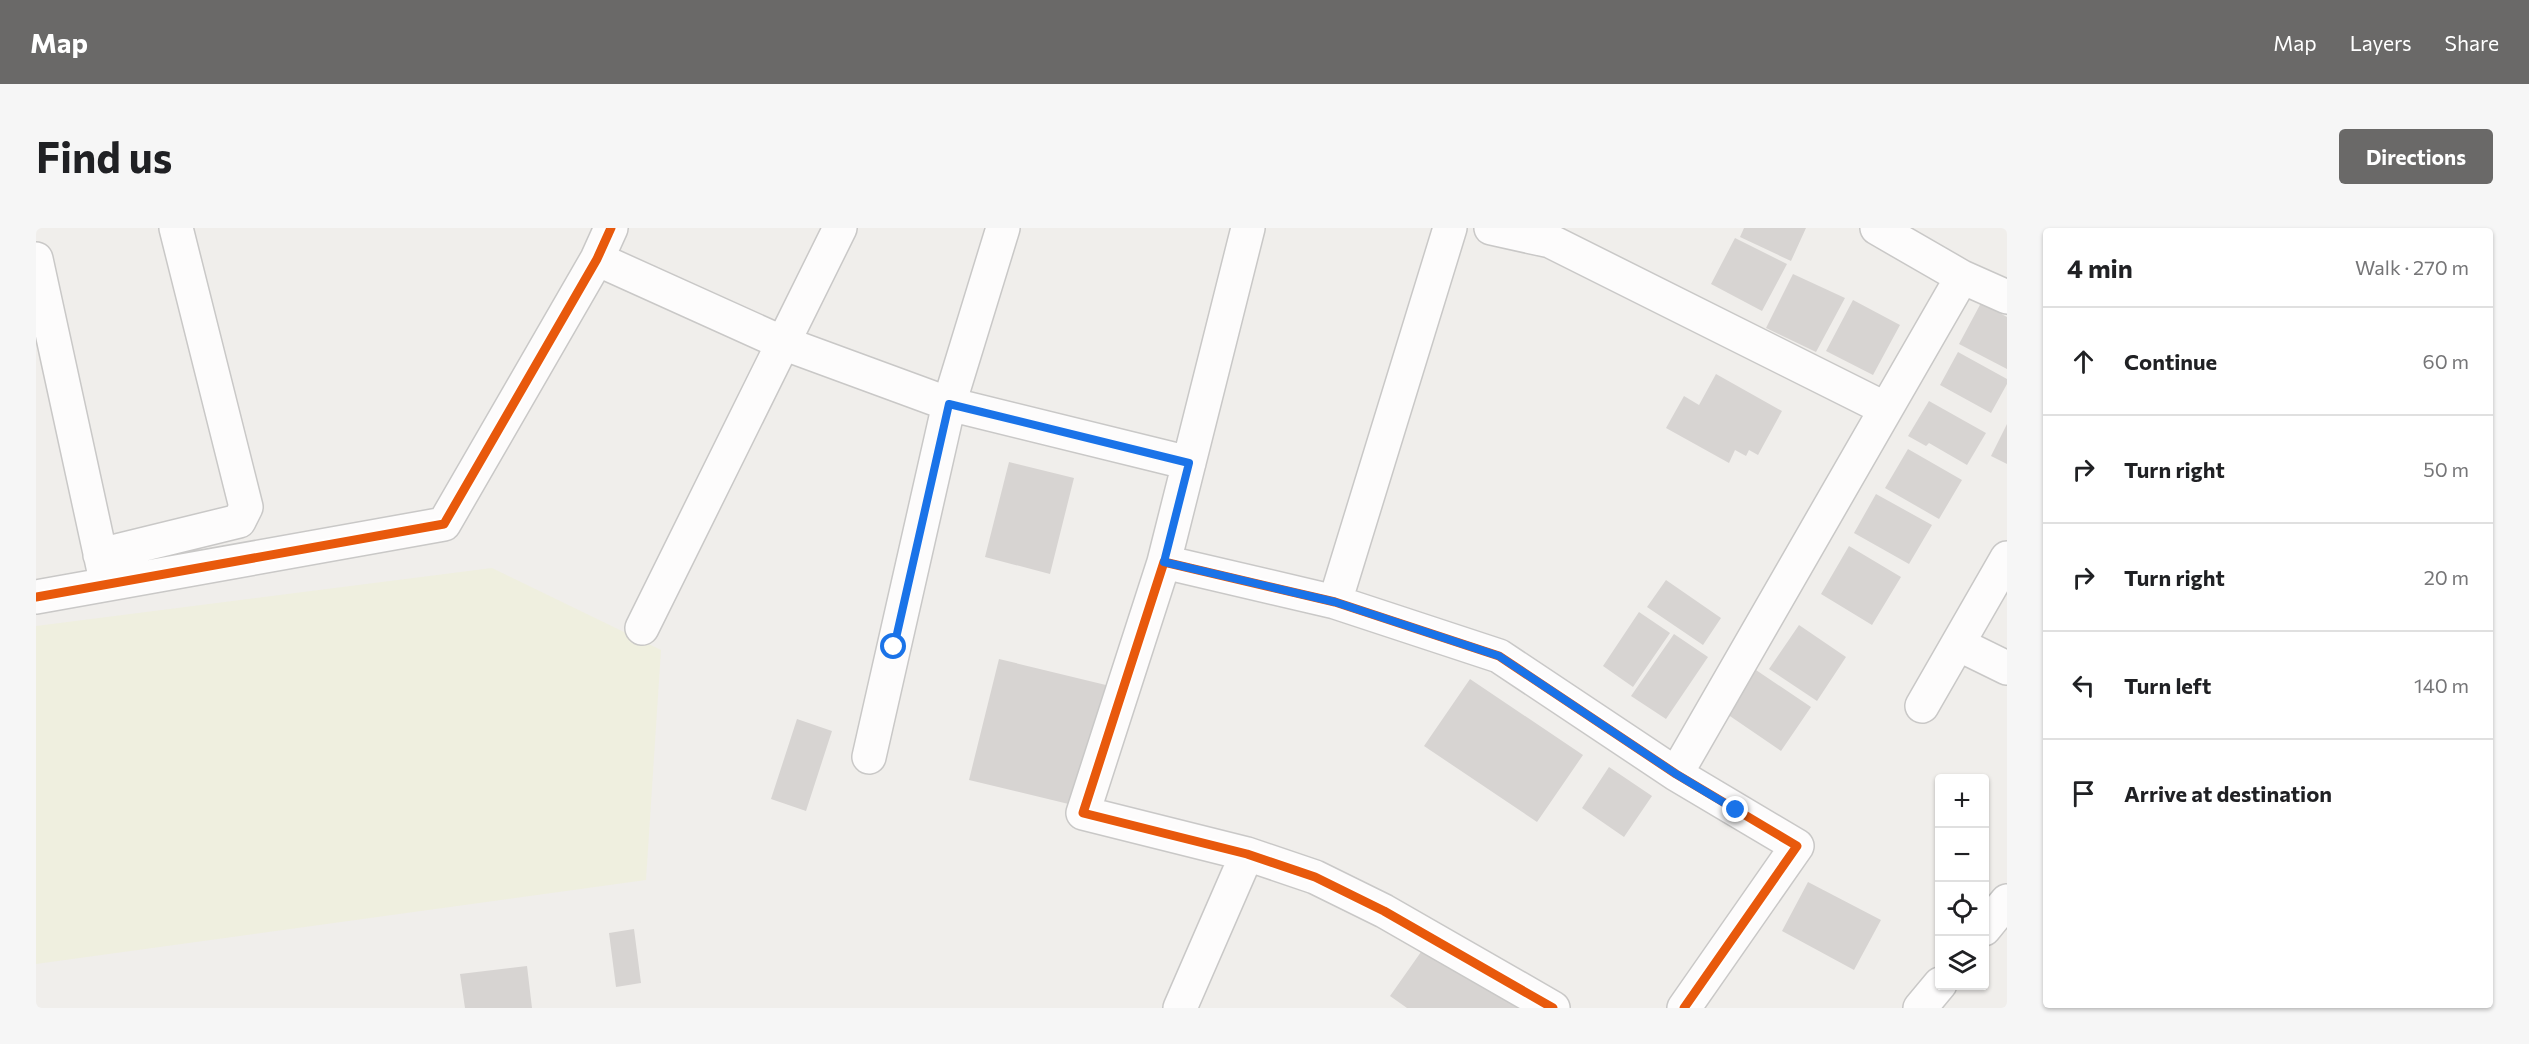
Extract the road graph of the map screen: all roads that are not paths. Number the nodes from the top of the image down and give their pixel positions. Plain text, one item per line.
1 (176, 228) edge
2 (611, 228) edge
3 (840, 228) edge
4 (1003, 228) edge
5 (1248, 228) edge
6 (1450, 228) edge
7 (1491, 228) edge
8 (1877, 228) edge
9 (36, 259) edge
10 (597, 259) junction
11 (1962, 277) junction
12 (2007, 297) edge
13 (783, 343) junction
14 (949, 404) junction
15 (1886, 409) junction
16 (1189, 463) junction
17 (2007, 558) edge
18 (1164, 562) junction
19 (103, 569) junction
20 (36, 597) edge
21 (1335, 602) junction
22 (642, 628) dead end
23 (1959, 644) junction
24 (2007, 668) edge
25 (1922, 706) dead end
26 (869, 757) dead end
27 (1676, 774) junction
28 (1247, 854) junction
29 (2007, 901) edge
30 (1989, 923) edge
31 (1935, 990) edge
32 (1180, 1008) edge
33 (1553, 1008) edge
34 (1684, 1008) edge
35 (1920, 1008) edge

1 - 19 street
2 - 10 street
3 - 13 street
4 - 14 street
5 - 16 street
6 - 21 street
7 - 15 street
8 - 11 street
9 - 19 street
10 - 13 street
10 - 19 street
11 - 12 street
11 - 15 street
13 - 14 street
13 - 22 street
14 - 16 street
14 - 26 street
15 - 27 street
16 - 18 street
17 - 23 street
18 - 21 street
18 - 28 street
19 - 20 street
21 - 27 street
23 - 24 street
23 - 25 street
27 - 34 street
28 - 32 street
28 - 33 street
29 - 30 street
31 - 35 street

